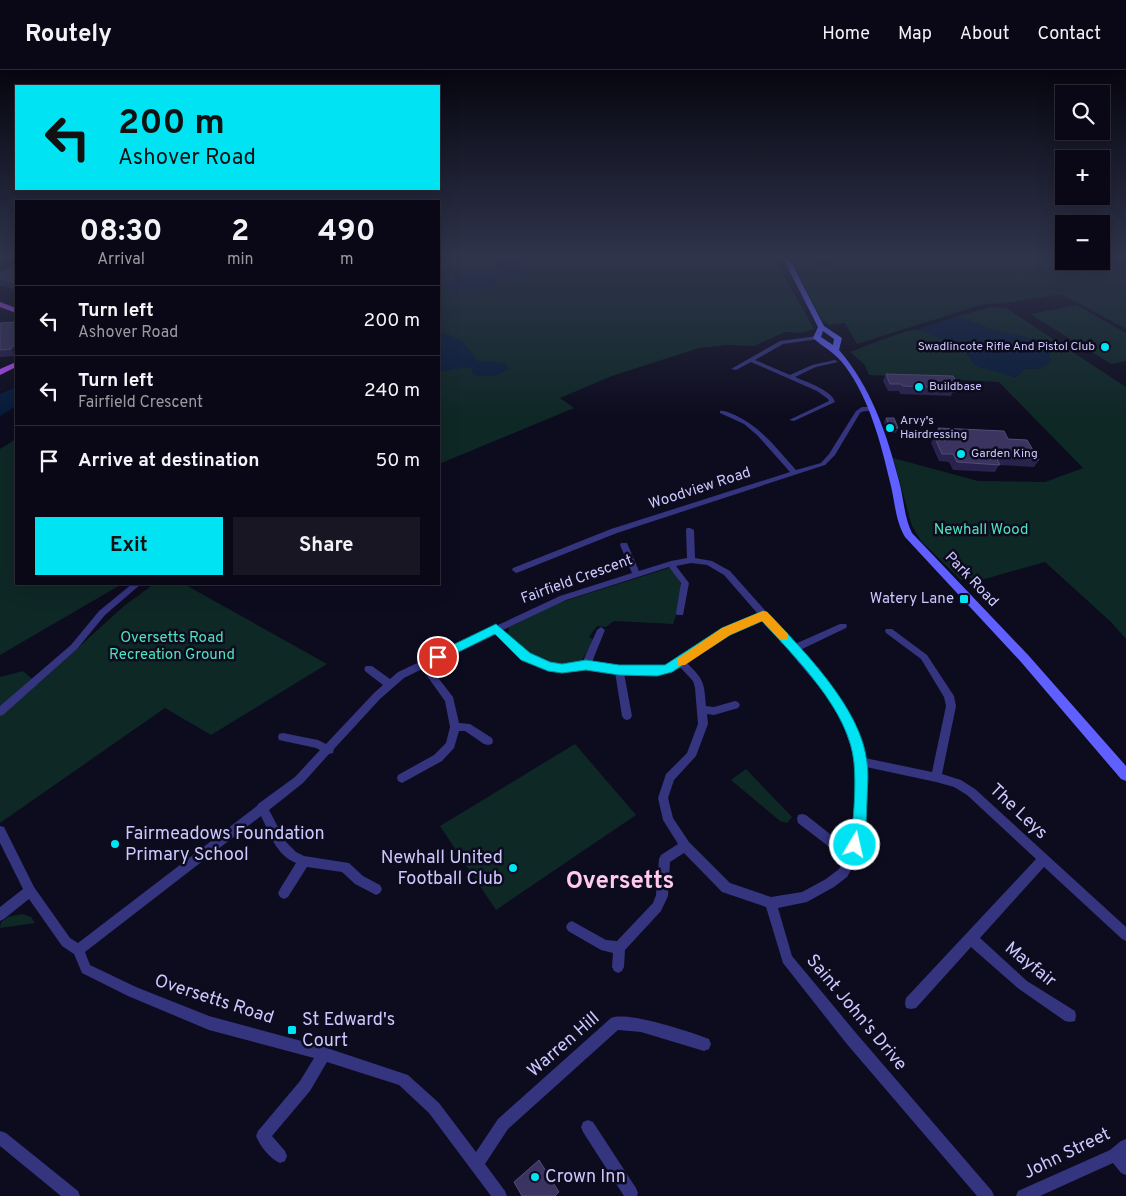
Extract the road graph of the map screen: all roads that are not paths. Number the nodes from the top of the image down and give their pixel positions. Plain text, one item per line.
1 (809, 311) edge
2 (820, 335) junction
3 (836, 345) junction
4 (751, 360) junction
5 (835, 362) dead end
6 (15, 364) edge
7 (734, 369) dead end
8 (0, 372) edge
9 (791, 377) junction
10 (870, 409) junction
11 (722, 412) dead end
12 (792, 420) dead end
13 (794, 472) junction
14 (690, 530) dead end
15 (624, 545) dead end
16 (691, 560) junction
17 (671, 564) junction
18 (516, 570) dead end
19 (637, 575) junction
20 (136, 585) edge
21 (680, 612) dead end
22 (763, 615) junction
23 (843, 626) dead end
24 (496, 628) junction
25 (601, 630) dead end
26 (889, 630) dead end
27 (794, 649) junction
28 (680, 662) junction
29 (423, 664) junction
30 (586, 665) junction
31 (369, 669) dead end
32 (619, 670) junction
33 (389, 684) junction
34 (735, 705) dead end
35 (702, 710) junction
36 (0, 712) edge
37 (627, 716) dead end
38 (455, 727) junction
39 (283, 738) dead end
40 (488, 741) dead end
41 (329, 750) junction
42 (861, 762) junction
43 (1126, 775) edge
44 (936, 776) junction
45 (402, 778) dead end
46 (262, 808) junction
47 (802, 819) dead end
48 (0, 831) edge
49 (685, 846) junction
50 (852, 858) junction
51 (1043, 860) junction
52 (304, 861) junction
53 (376, 889) dead end
54 (30, 892) junction
55 (284, 893) dead end
56 (771, 903) junction
57 (0, 915) edge
58 (572, 927) dead end
59 (1126, 935) edge
60 (971, 938) junction
61 (618, 948) junction
62 (78, 950) junction
63 (618, 967) dead end
64 (911, 1003) dead end
65 (1070, 1016) dead end
66 (704, 1044) dead end
67 (324, 1054) junction
68 (588, 1127) dead end
69 (1, 1138) dead end
70 (1120, 1151) edge
71 (280, 1156) dead end
72 (477, 1163) junction
73 (1126, 1168) edge
74 (631, 1193) dead end
75 (66, 1194) edge
76 (500, 1196) edge
77 (987, 1196) edge
78 (1023, 1196) edge

1 - 2 main road, Park Road
2 - 3 main road, Park Road
2 - 3 main road, Park Road
2 - 4 street
3 - 10 main road, Park Road
4 - 7 street
4 - 9 street
5 - 9 street
6 - 8 main road
9 - 12 street
10 - 13 street, Woodview Road
10 - 43 main road, Park Road
11 - 13 street
13 - 18 street, Woodview Road
14 - 16 street
15 - 19 street
16 - 17 street, Fairfield Crescent
16 - 22 street, Fairfield Crescent
17 - 19 street, Fairfield Crescent
17 - 21 street
19 - 24 street, Fairfield Crescent
20 - 36 street
22 - 27 street, Fairfield Crescent
22 - 28 street
23 - 27 street
24 - 29 street, Fairfield Crescent
24 - 30 street
25 - 30 street
26 - 44 street
27 - 42 street, Fairfield Crescent
28 - 32 street
28 - 35 street
29 - 33 street, Fairfield Crescent
29 - 38 street
30 - 32 street
31 - 33 street
32 - 37 street
33 - 41 street, Fairfield Crescent
34 - 35 street
35 - 49 street
38 - 40 street
38 - 45 street
39 - 41 street
41 - 46 street, Fairfield Crescent
42 - 44 street, The Leys
42 - 50 street, Fairfield Crescent
44 - 51 street, The Leys
46 - 52 street
46 - 62 street, Fairfield Crescent
47 - 50 street
48 - 54 street, Oversetts Road
49 - 56 street
49 - 61 street
50 - 56 street, Fairfield Crescent
51 - 59 street, The Leys
51 - 60 street
52 - 53 street
52 - 55 street
54 - 57 street
54 - 62 street, Oversetts Road
56 - 77 street, Saint John's Drive
58 - 61 street
60 - 64 street
60 - 65 street, Mayfair
61 - 63 street
62 - 67 street, Oversetts Road
66 - 72 street, Warren Hill
67 - 71 street
67 - 72 street, Oversetts Road
68 - 74 street
69 - 75 street
70 - 73 street
70 - 78 street, John Street
72 - 76 street, Oversetts Road

